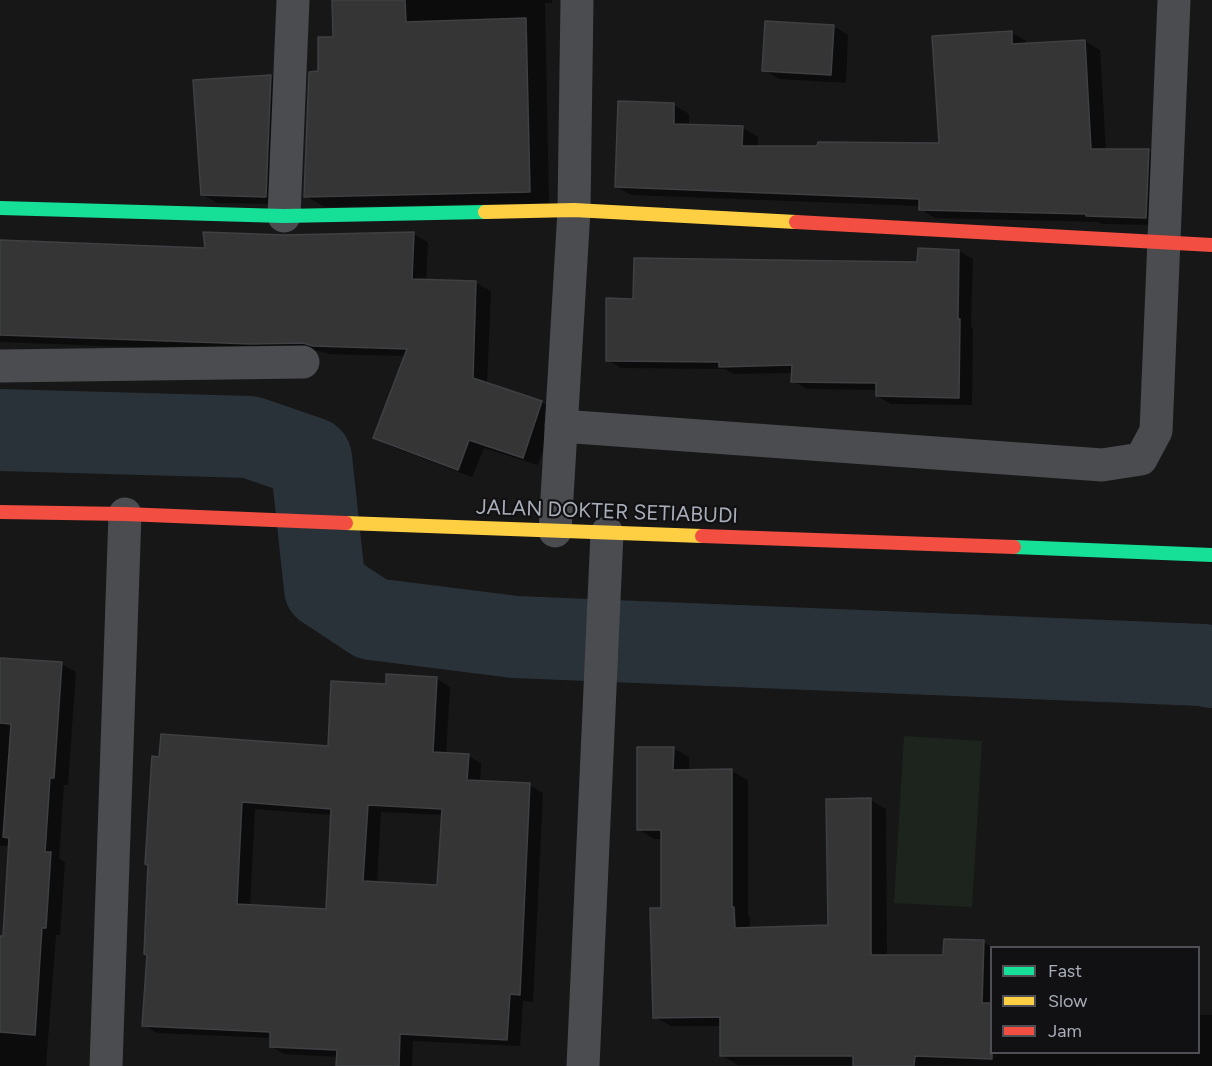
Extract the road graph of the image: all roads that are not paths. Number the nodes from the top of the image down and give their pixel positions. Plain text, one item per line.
1 (293, 0) edge
2 (577, 0) edge
3 (1173, 0) edge
4 (0, 208) edge
5 (574, 210) junction
6 (284, 216) junction
7 (1163, 242) junction
8 (1212, 245) edge
9 (303, 362) dead end
10 (0, 366) edge
11 (561, 426) junction
12 (0, 512) edge
13 (125, 514) junction
14 (555, 531) junction
15 (607, 533) junction
16 (1212, 555) edge
17 (106, 1066) edge
18 (583, 1066) edge

1 - 6 street
2 - 5 street
3 - 7 street
4 - 6 main road
5 - 6 main road
5 - 7 main road
5 - 11 street
7 - 8 main road
7 - 11 street
9 - 10 street
11 - 14 street
12 - 13 main road, JALAN DOKTER SETIABUDI
13 - 14 main road, JALAN DOKTER SETIABUDI
13 - 17 street
14 - 15 main road, JALAN DOKTER SETIABUDI
15 - 16 main road, JALAN DOKTER SETIABUDI
15 - 18 street

